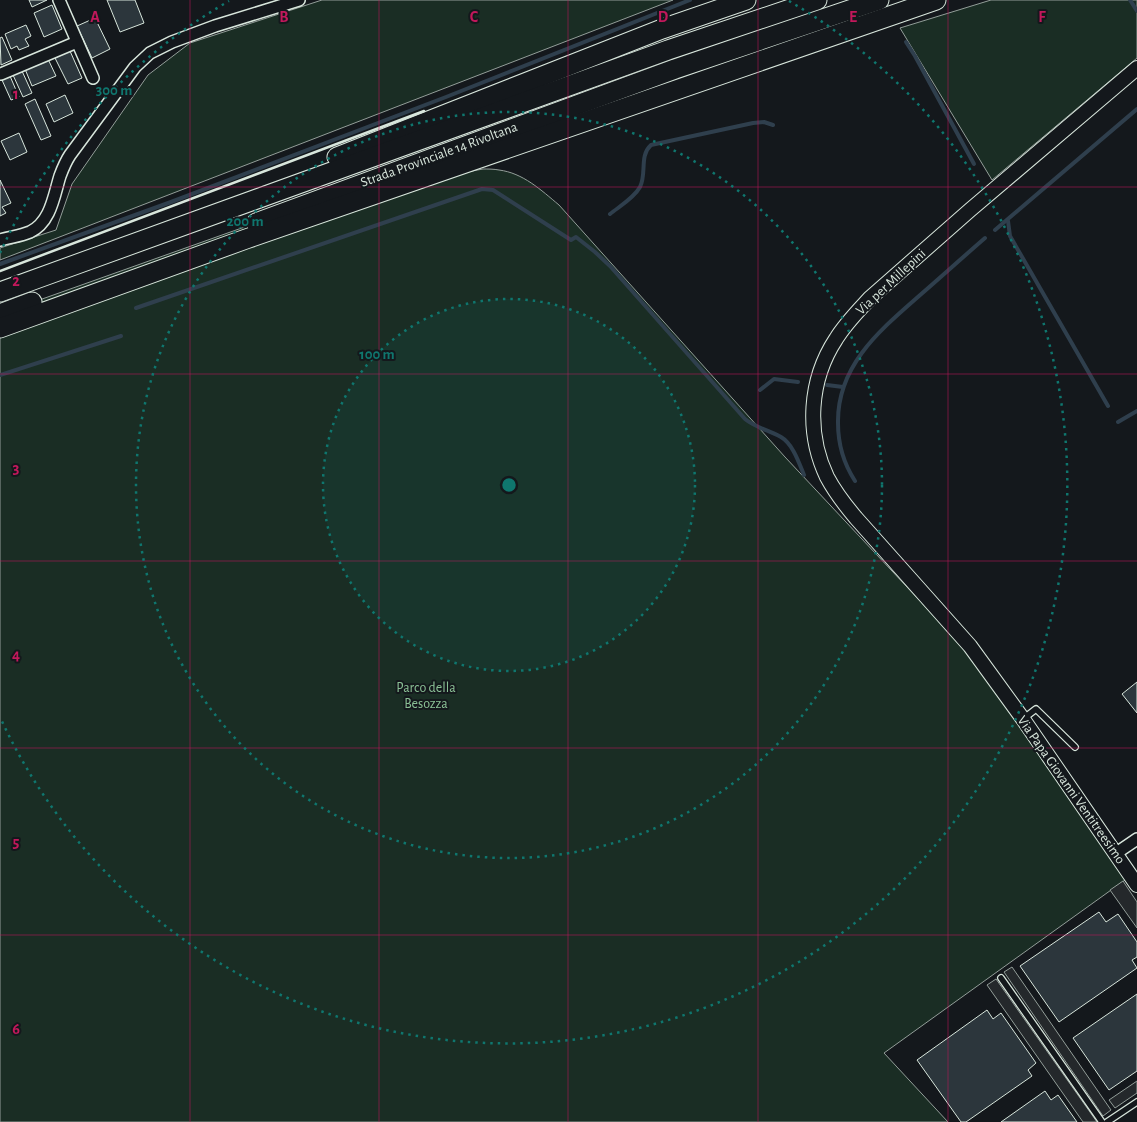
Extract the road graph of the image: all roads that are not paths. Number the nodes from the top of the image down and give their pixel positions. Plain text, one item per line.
1 (59, 0) edge
2 (299, 0) edge
3 (746, 0) edge
4 (816, 0) edge
5 (879, 0) edge
6 (936, 0) edge
7 (77, 42) junction
8 (1137, 68) edge
9 (1, 74) edge
10 (93, 78) dead end
11 (0, 240) edge
12 (0, 282) edge
13 (0, 292) edge
14 (0, 314) edge
15 (0, 328) edge
16 (1005, 696) joint
17 (1023, 719) junction
18 (1075, 747) dead end
19 (1137, 839) edge
20 (1115, 854) junction
21 (1137, 884) edge
22 (1001, 978) dead end
23 (1137, 1102) edge
24 (1102, 1122) edge
25 (1107, 1122) edge

1 - 7 street
2 - 11 street
3 - 12 highway
4 - 13 highway, Strada Provinciale 14 Rivoltana
5 - 14 highway, Strada Provinciale 14 Rivoltana
6 - 15 highway
7 - 9 street
7 - 10 street
8 - 16 street, Via per Millepini
16 - 17 street, Via Papa Giovanni Ventitreesimo
17 - 18 lane
17 - 20 street, Via Papa Giovanni Ventitreesimo
19 - 20 street
20 - 21 street, Via Papa Giovanni Ventitreesimo
22 - 24 lane
23 - 25 lane

